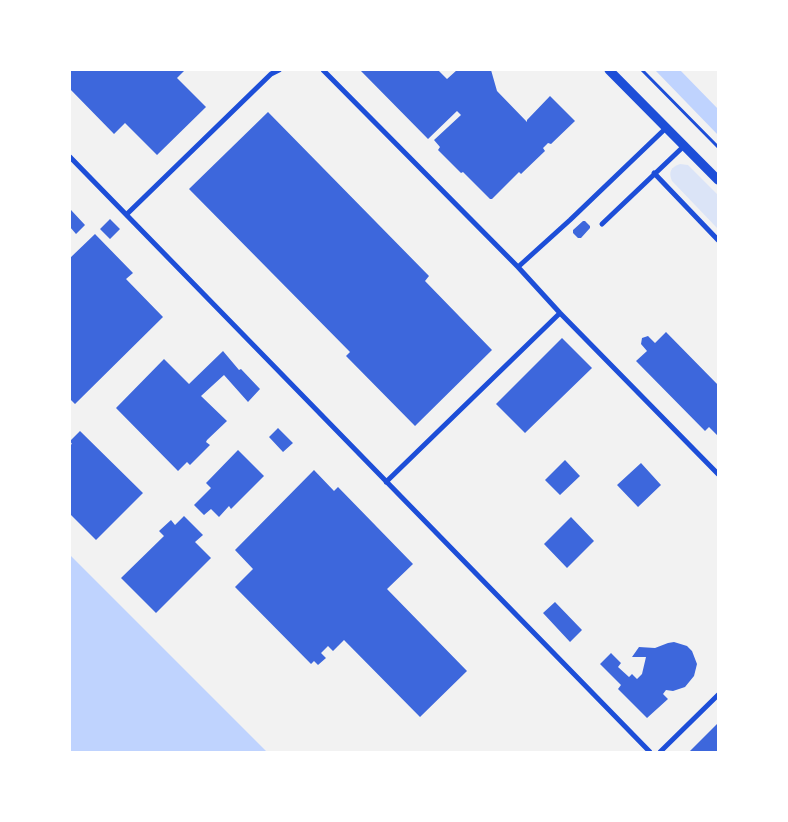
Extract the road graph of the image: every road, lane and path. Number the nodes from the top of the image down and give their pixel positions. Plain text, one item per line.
1 (279, 70) edge
2 (324, 70) edge
3 (609, 70) edge
4 (642, 70) edge
5 (666, 128) junction
6 (684, 146) junction
7 (718, 147) edge
8 (70, 157) edge
9 (654, 173) junction
10 (718, 180) edge
11 (126, 214) junction
12 (602, 224) dead end
13 (718, 240) edge
14 (518, 267) junction
15 (560, 313) junction
16 (718, 474) edge
17 (386, 482) junction
18 (718, 695) edge
19 (650, 752) edge
20 (660, 752) edge

1 - 11 street
2 - 14 street
3 - 5 street
4 - 7 path
5 - 6 street
5 - 14 street
6 - 9 street
6 - 10 street
8 - 11 street
9 - 12 street
9 - 13 street
11 - 17 street
14 - 15 street
15 - 16 street
15 - 17 street
17 - 19 street
18 - 20 street

